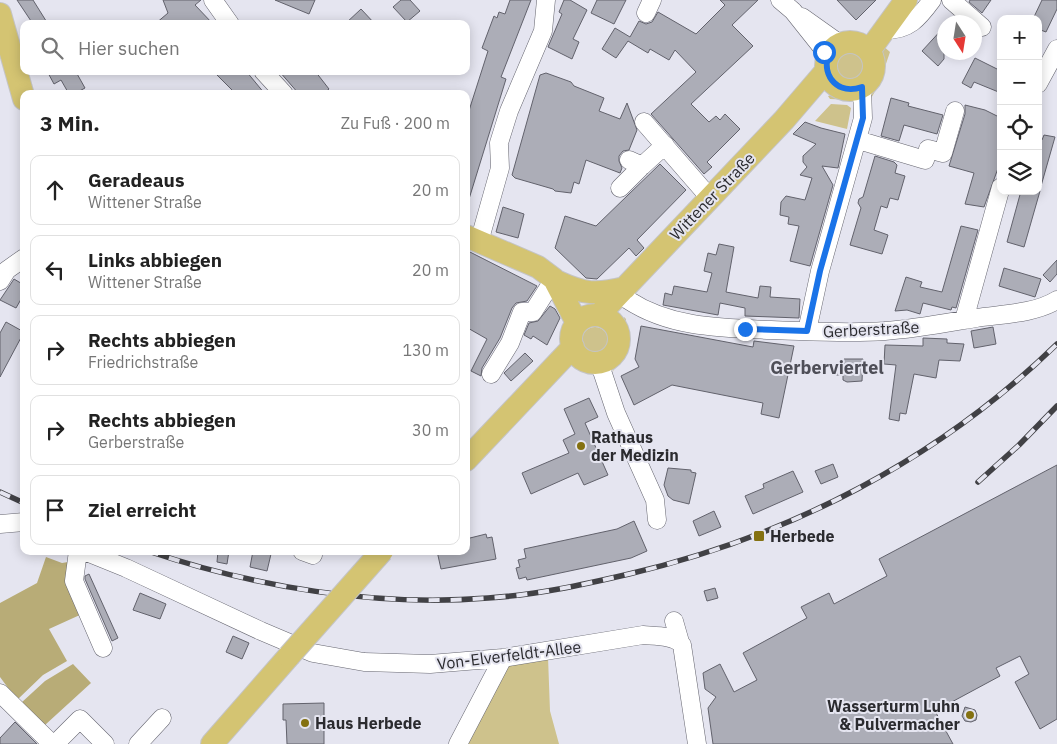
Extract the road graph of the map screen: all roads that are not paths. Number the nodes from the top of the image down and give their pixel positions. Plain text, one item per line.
1 (213, 0) edge
2 (546, 0) edge
3 (932, 0) edge
4 (951, 0) edge
5 (902, 5) edge
6 (786, 6) edge
7 (0, 14) edge
8 (968, 15) edge
9 (227, 20) edge
10 (885, 30) junction
11 (1057, 48) edge
12 (843, 58) junction
13 (267, 75) edge
14 (1042, 76) edge
15 (862, 87) junction
16 (21, 90) edge
17 (280, 90) edge
18 (956, 111) dead end
19 (644, 122) dead end
20 (858, 140) junction
21 (665, 145) junction
22 (620, 188) dead end
23 (999, 195) edge
24 (710, 198) junction
25 (473, 239) edge
26 (20, 261) edge
27 (0, 281) edge
28 (560, 282) junction
29 (631, 287) junction
30 (1057, 300) edge
31 (596, 320) junction
32 (964, 320) junction
33 (807, 331) junction
34 (586, 356) junction
35 (491, 374) dead end
36 (470, 456) edge
37 (657, 520) dead end
38 (20, 522) edge
39 (0, 524) edge
40 (77, 555) edge
41 (94, 555) edge
42 (378, 555) edge
43 (674, 621) dead end
44 (681, 643) junction
45 (102, 648) dead end
46 (503, 658) junction
47 (0, 693) edge
48 (162, 718) dead end
49 (53, 744) edge
50 (105, 744) edge
51 (138, 744) edge
52 (212, 744) edge
53 (458, 744) edge
54 (696, 744) edge

1 - 9 street
2 - 25 street
3 - 10 street
4 - 8 street
5 - 10 main road, Wittener Straße
5 - 12 main road, Wittener Straße
6 - 12 street
7 - 16 main road
10 - 12 main road, Wittener Straße
11 - 14 street
12 - 15 main road
12 - 15 main road
12 - 24 main road, Wittener Straße
13 - 17 street
15 - 20 street
18 - 20 street
19 - 21 street
20 - 33 street
21 - 22 street
21 - 24 street
23 - 32 street
24 - 29 main road, Wittener Straße
25 - 28 main road
26 - 27 street
28 - 29 main road
28 - 31 main road
28 - 35 street
29 - 31 main road, Wittener Straße
29 - 33 street, Gerberstraße
30 - 32 street, Gerberstraße
31 - 34 main road
31 - 34 main road
32 - 33 street, Gerberstraße
34 - 36 main road
34 - 37 street
38 - 39 street
40 - 45 street
41 - 46 street, Von-Elverfeldt-Allee
42 - 52 main road, bridge
43 - 44 street
44 - 46 street, Von-Elverfeldt-Allee
44 - 54 street
46 - 53 street
47 - 49 street
48 - 51 street
49 - 50 street

